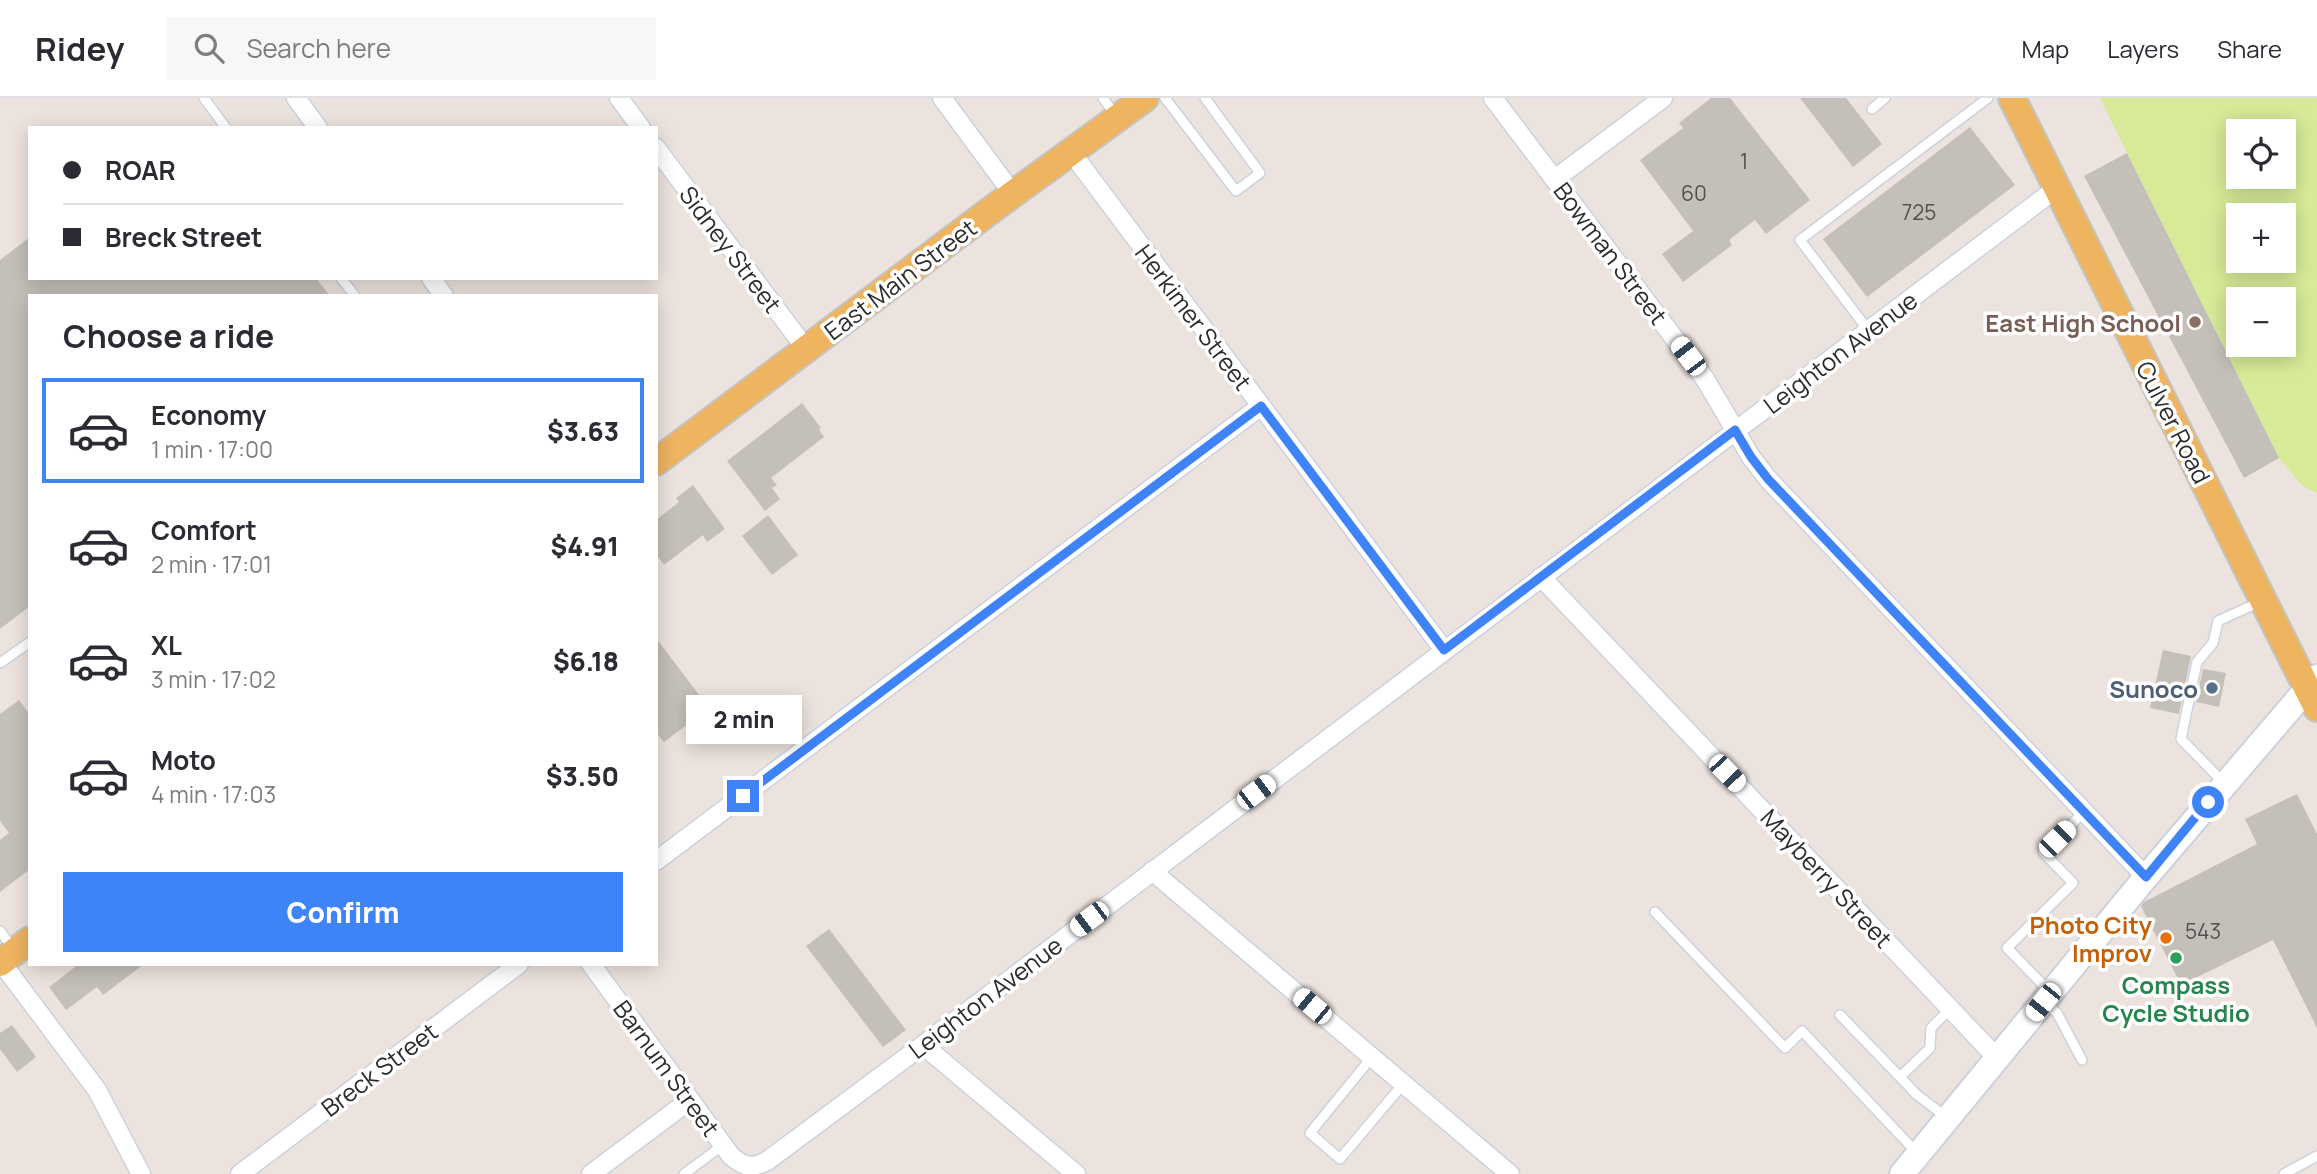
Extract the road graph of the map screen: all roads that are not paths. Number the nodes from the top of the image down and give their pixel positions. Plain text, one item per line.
1 (204, 98) edge
2 (296, 98) edge
3 (619, 98) edge
4 (942, 98) edge
5 (1145, 98) edge
6 (1165, 98) edge
7 (1205, 98) edge
8 (1493, 98) edge
9 (1663, 98) edge
10 (1885, 98) edge
11 (1988, 98) edge
12 (2012, 98) edge
13 (1110, 108) edge
14 (1872, 109) dead end
15 (225, 126) edge
16 (317, 126) edge
17 (640, 126) edge
18 (658, 151) edge
19 (1071, 152) junction
20 (1555, 179) junction
21 (2057, 188) junction
22 (1013, 194) junction
23 (343, 280) edge
24 (353, 294) edge
25 (1868, 330) junction
26 (806, 349) junction
27 (1261, 406) junction
28 (1735, 430) junction
29 (658, 460) edge
30 (1541, 577) junction
31 (2263, 600) junction
32 (28, 643) edge
33 (1444, 650) junction
34 (0, 663) edge
35 (2314, 691) edge
36 (2224, 784) junction
37 (2084, 812) junction
38 (658, 859) edge
39 (1152, 871) junction
40 (2146, 877) junction
41 (1656, 912) dead end
42 (9, 950) edge
43 (516, 966) edge
44 (591, 966) edge
45 (2047, 997) junction
46 (1950, 1009) junction
47 (1840, 1015) dead end
48 (923, 1045) junction
49 (1372, 1057) junction
50 (1997, 1058) junction
51 (2082, 1060) dead end
52 (1900, 1077) junction
53 (1403, 1084) junction
54 (690, 1100) junction
55 (1948, 1118) junction
56 (723, 1145) junction
57 (1919, 1154) junction
58 (2317, 1156) edge
59 (750, 1171) edge
60 (141, 1174) edge
61 (240, 1174) edge
62 (591, 1174) edge
63 (684, 1174) edge
64 (1076, 1174) edge
65 (1510, 1174) edge
66 (1902, 1174) edge
67 (2284, 1174) edge

1 - 15 lane
2 - 16 street
3 - 17 street
4 - 22 street
5 - 13 main road, East Main Street
6 - 7 lane
8 - 20 street, Bowman Street
9 - 20 street
10 - 14 lane
11 - 25 lane
12 - 21 main road, Culver Road
13 - 19 main road, East Main Street
18 - 26 street, Sidney Street
19 - 22 main road, East Main Street
19 - 27 street, Herkimer Street
20 - 28 street, Bowman Street
21 - 25 street, Leighton Avenue
21 - 31 main road, Culver Road
22 - 26 main road, East Main Street
23 - 24 lane
25 - 28 street, Leighton Avenue
26 - 29 main road, East Main Street
27 - 33 street, Herkimer Street
27 - 38 street
28 - 30 street, Leighton Avenue
28 - 37 street, Bowman Street
30 - 33 street, Leighton Avenue
30 - 46 street, Mayberry Street
31 - 35 main road, Culver Road
31 - 36 lane
32 - 34 lane
33 - 39 street, Leighton Avenue
35 - 36 main road
36 - 40 main road
37 - 40 street, Bowman Street
37 - 45 lane
39 - 48 street, Leighton Avenue
39 - 49 street
40 - 45 main road
41 - 57 lane
42 - 60 street
43 - 61 street, Breck Street
44 - 54 street, Barnum Street
45 - 50 main road
45 - 51 lane
46 - 50 street, Mayberry Street
46 - 52 lane
47 - 52 lane
48 - 59 street, Leighton Avenue
48 - 64 street
49 - 53 street
49 - 53 lane
50 - 55 main road
52 - 55 lane
53 - 65 street
54 - 56 street, Barnum Street
54 - 62 street
55 - 57 main road
56 - 59 street, Barnum Street
56 - 63 lane
57 - 66 main road
58 - 67 lane

